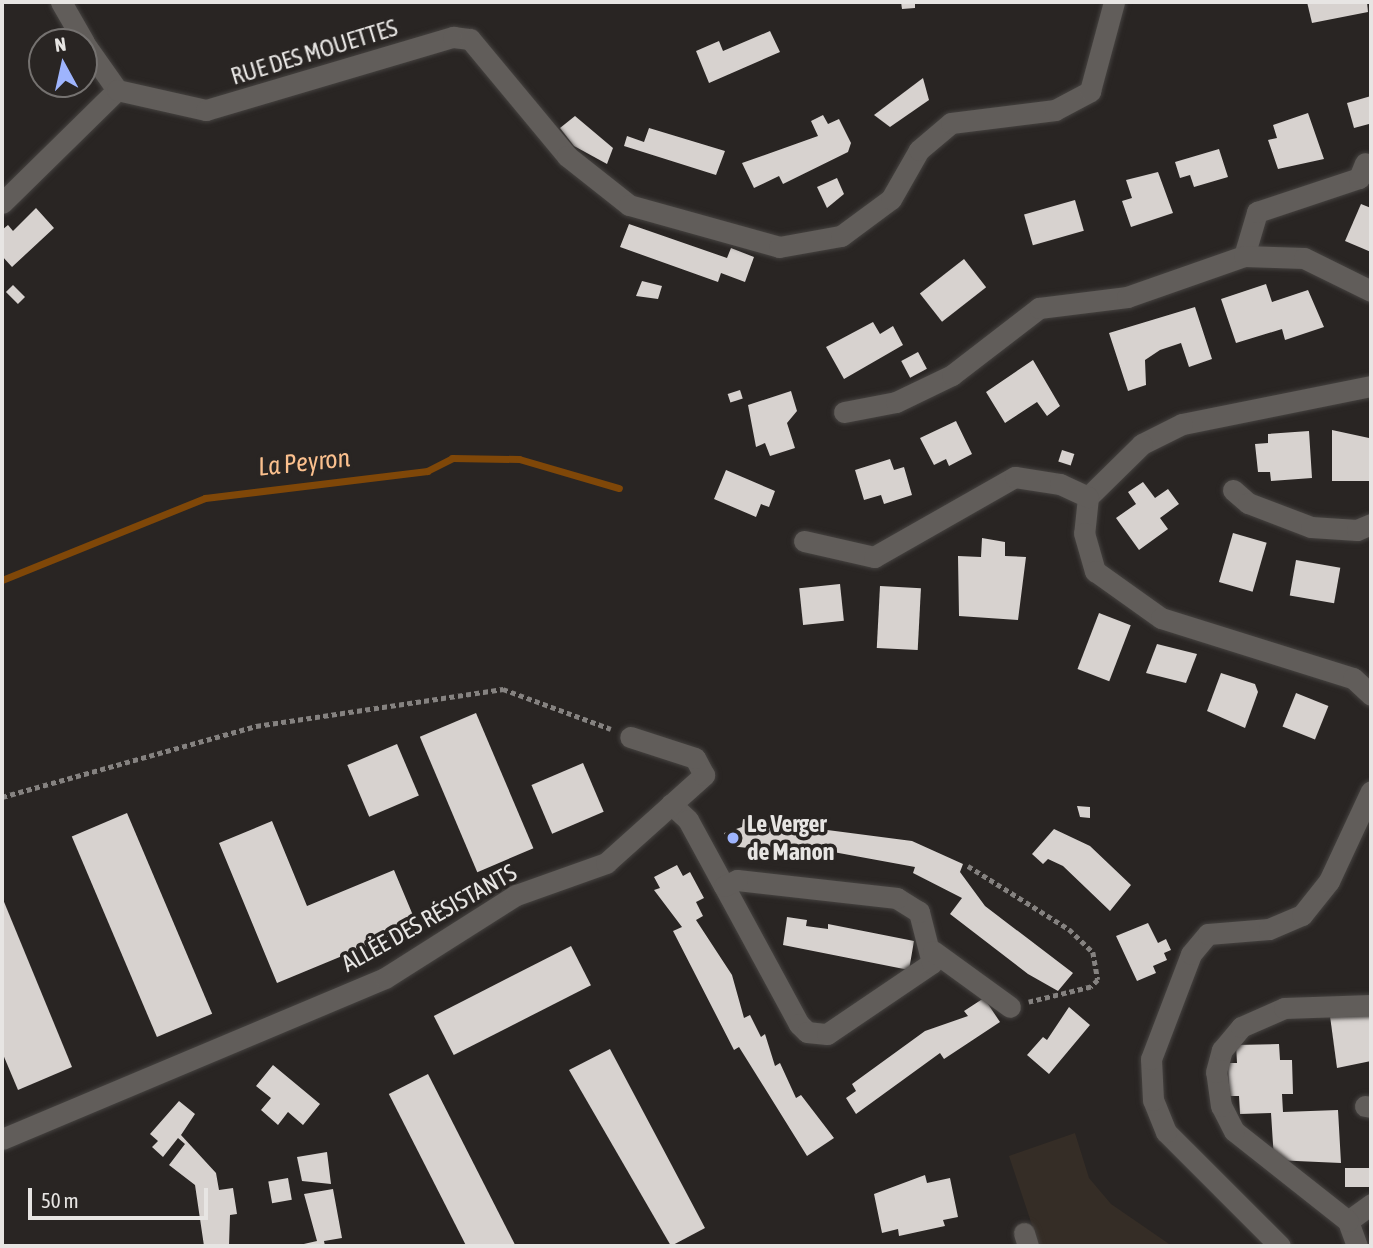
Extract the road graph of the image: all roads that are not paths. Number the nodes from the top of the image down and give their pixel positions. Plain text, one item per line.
1 (61, 2) edge
2 (1114, 2) edge
3 (76, 28) edge
4 (98, 62) edge
5 (117, 90) junction
6 (1365, 172) edge
7 (2, 203) edge
8 (1244, 256) junction
9 (1371, 290) edge
10 (1371, 387) edge
11 (844, 412) dead end
12 (1233, 490) dead end
13 (1088, 497) junction
14 (1371, 524) edge
15 (804, 541) dead end
16 (1371, 695) edge
17 (630, 737) road end
18 (1371, 791) edge
19 (671, 804) junction
20 (724, 886) junction
21 (933, 951) junction
22 (1371, 1005) edge
23 (1010, 1007) road end
24 (2, 1139) edge
25 (1371, 1204) edge
26 (1348, 1221) junction
27 (1280, 1246) edge
28 (1357, 1246) edge

1 - 3 street
2 - 5 street, RUE DES MOUETTES
4 - 5 street
5 - 7 street
6 - 8 street
8 - 9 street
8 - 11 street
10 - 13 street
12 - 14 street
13 - 15 street
13 - 16 street
17 - 19 street, ALLÉE DES RÉSISTANTS
18 - 27 street
19 - 20 street
19 - 24 street, ALLÉE DES RÉSISTANTS
20 - 21 street
20 - 21 street
21 - 23 street
22 - 26 street
25 - 26 street
26 - 28 street

